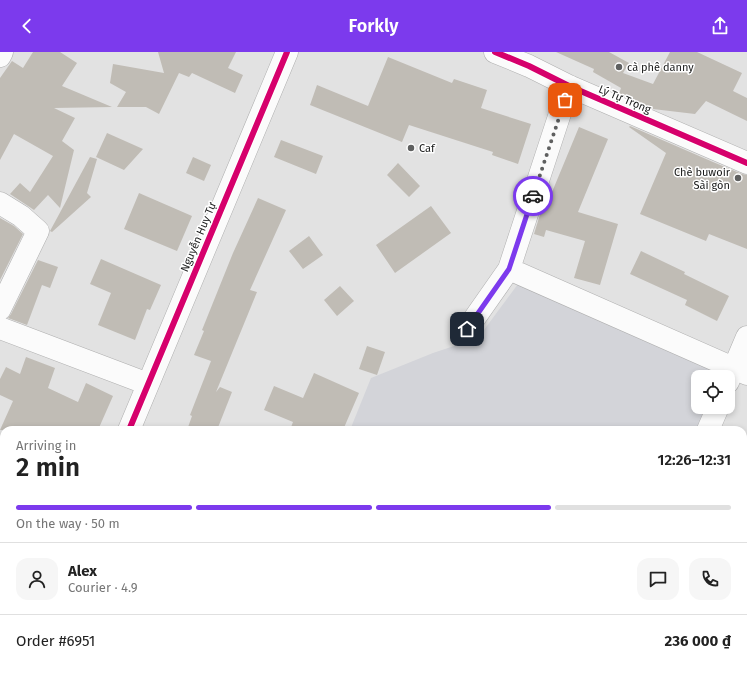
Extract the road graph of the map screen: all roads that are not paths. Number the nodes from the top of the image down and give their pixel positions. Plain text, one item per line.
1 (2, 52) edge
2 (286, 52) edge
3 (495, 52) edge
4 (0, 56) edge
5 (531, 59) edge
6 (569, 86) junction
7 (747, 163) edge
8 (0, 203) edge
9 (509, 269) junction
10 (0, 309) edge
11 (0, 328) edge
12 (467, 329) dead end
13 (747, 337) edge
14 (736, 375) edge
15 (148, 384) junction
16 (715, 414) edge
17 (131, 426) edge
18 (710, 426) edge

1 - 4 street
2 - 15 street, Nguyễn Huy Tự
3 - 5 street, Lý Tự Trọng
5 - 6 street, Lý Tự Trọng
6 - 7 street, Lý Tự Trọng
6 - 9 street
8 - 10 street
9 - 12 street
9 - 14 street
11 - 15 street
13 - 14 street
15 - 17 street, Nguyễn Huy Tự
16 - 18 street

